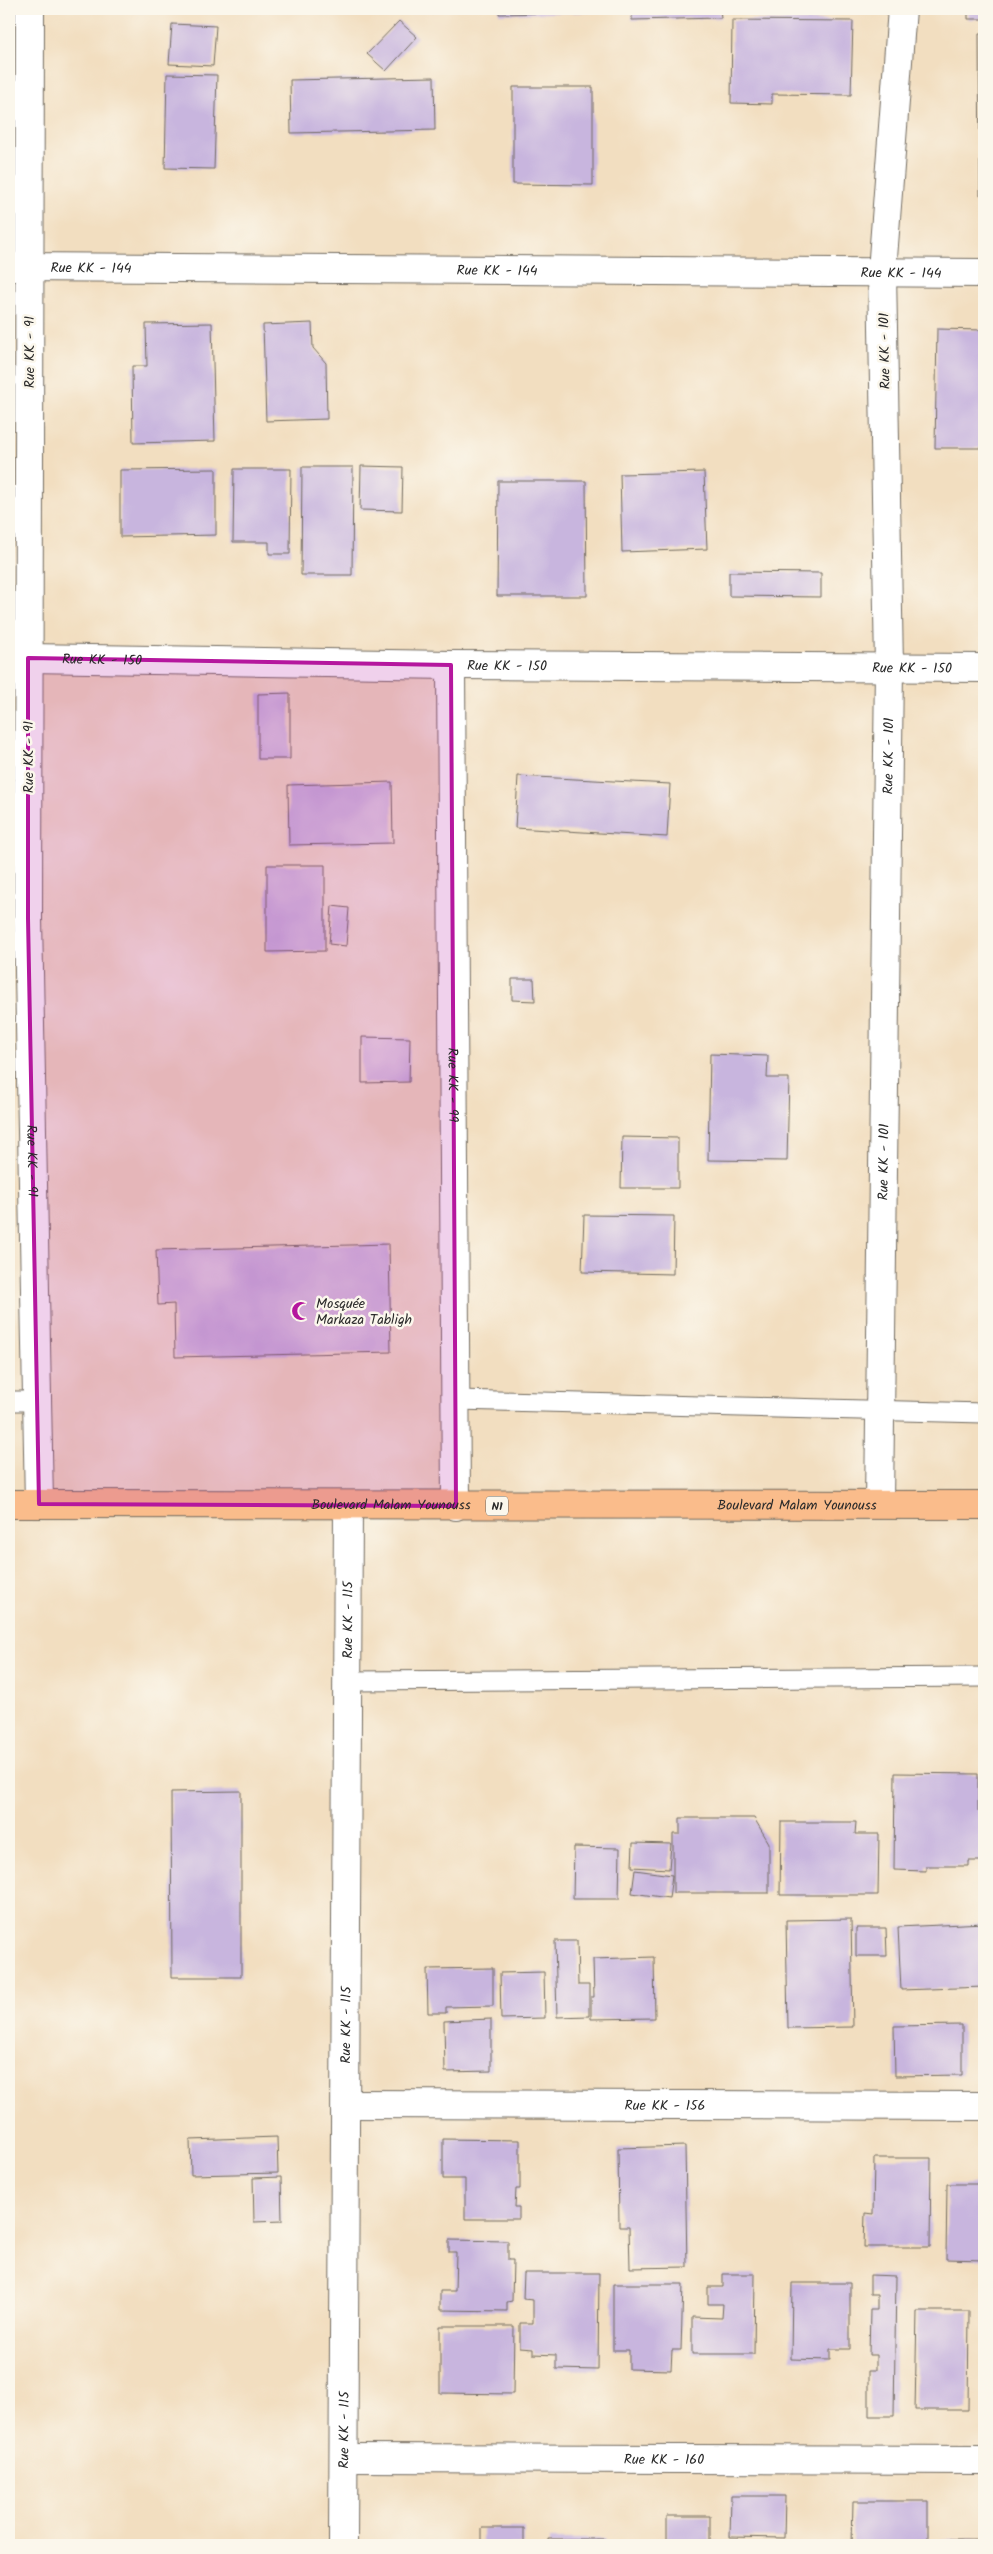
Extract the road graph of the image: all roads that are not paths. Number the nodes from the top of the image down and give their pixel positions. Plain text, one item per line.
1 (30, 9) edge
2 (902, 9) edge
3 (19, 267) edge
4 (882, 271) junction
5 (984, 272) edge
6 (28, 658) junction
7 (451, 665) junction
8 (889, 667) junction
9 (984, 668) edge
10 (18, 918) edge
11 (37, 1400) junction
12 (457, 1400) junction
13 (9, 1401) edge
14 (881, 1410) junction
15 (984, 1413) edge
16 (9, 1504) edge
17 (39, 1504) junction
18 (879, 1504) junction
19 (984, 1505) edge
20 (348, 1506) junction
21 (456, 1506) junction
22 (984, 1677) edge
23 (348, 1681) junction
24 (346, 2104) junction
25 (984, 2106) edge
26 (344, 2458) junction
27 (984, 2460) edge
28 (343, 2545) edge

1 - 3 street, Rue KK - 91
2 - 4 street, Rue KK - 101
3 - 4 street, Rue KK - 144
3 - 6 street, Rue KK - 91
4 - 5 street, Rue KK - 144
4 - 8 street, Rue KK - 101
6 - 7 street, Rue KK - 150
6 - 10 street, Rue KK - 91
7 - 8 street, Rue KK - 150
7 - 12 street, Rue KK - 99
8 - 9 street, Rue KK - 150
8 - 14 street, Rue KK - 101
10 - 11 street, Rue KK - 91
11 - 13 lane
11 - 17 street, Rue KK - 91
12 - 14 lane
12 - 21 street, Rue KK - 99
14 - 15 lane
14 - 18 street, Rue KK - 101
16 - 17 main road, Boulevard Malam Younouss / N1
17 - 20 main road, Boulevard Malam Younouss / N1
18 - 19 main road, Boulevard Malam Younouss / N1
18 - 21 main road, Boulevard Malam Younouss / N1
20 - 21 main road, Boulevard Malam Younouss / N1
20 - 23 street, Rue KK - 115
22 - 23 lane
23 - 24 street, Rue KK - 115
24 - 25 street, Rue KK - 156
24 - 26 street, Rue KK - 115
26 - 27 street, Rue KK - 160
26 - 28 street, Rue KK - 115

